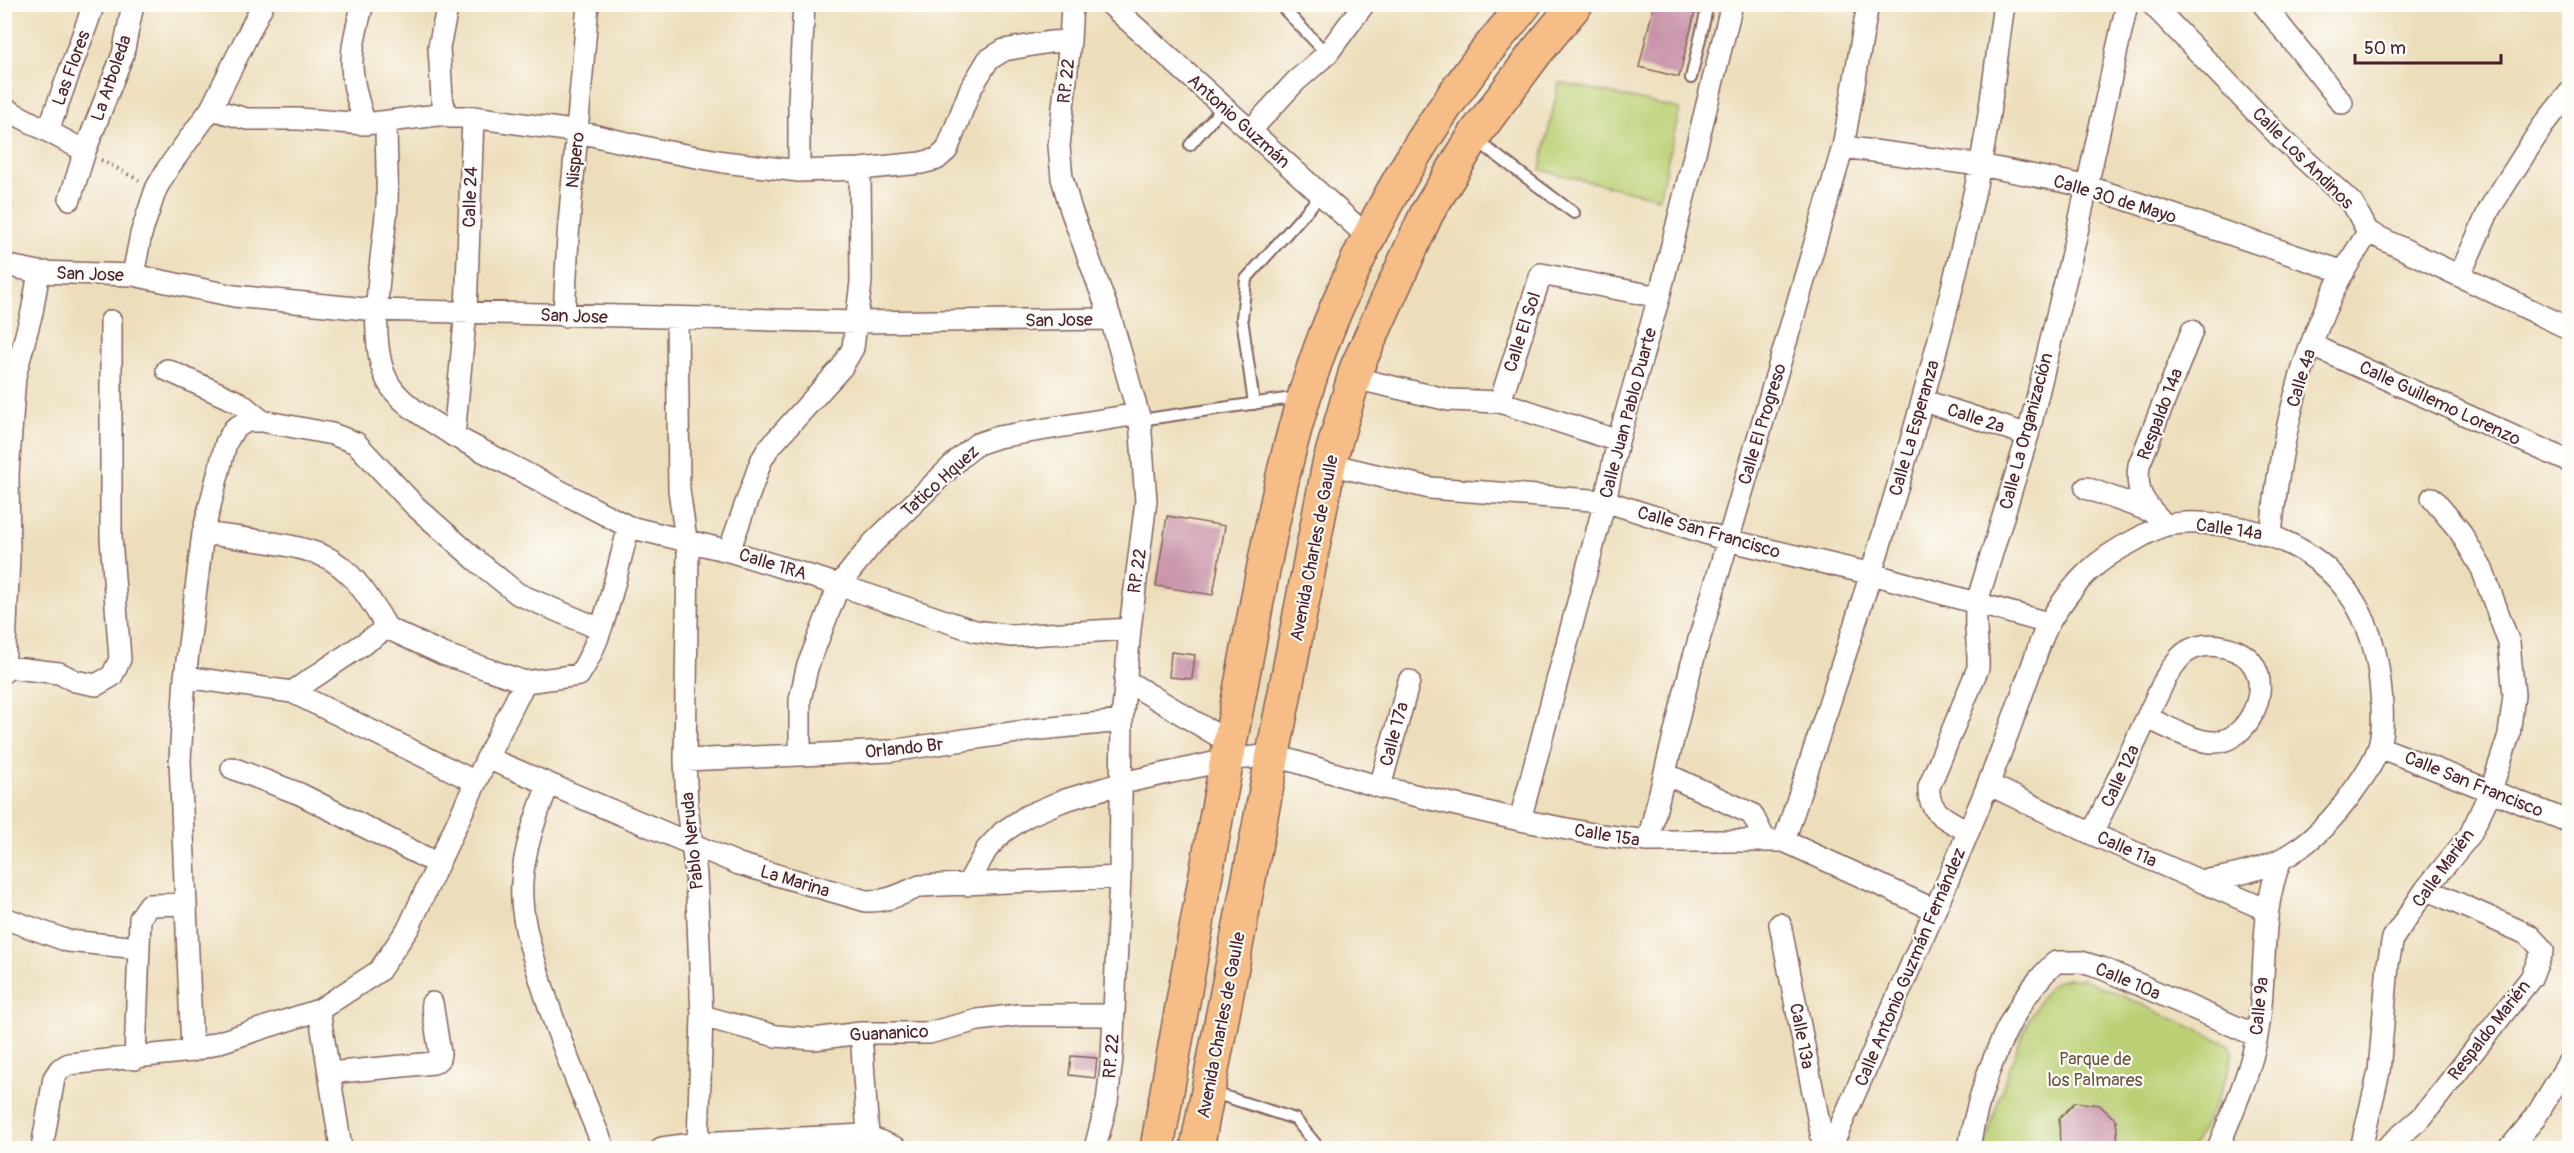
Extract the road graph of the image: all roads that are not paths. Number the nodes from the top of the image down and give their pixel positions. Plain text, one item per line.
1 (94, 4) edge
2 (133, 4) edge
3 (263, 4) edge
4 (363, 4) edge
5 (448, 4) edge
6 (588, 4) edge
7 (804, 4) edge
8 (1072, 4) edge
9 (1110, 4) edge
10 (1279, 4) edge
11 (1364, 4) edge
12 (1525, 4) edge
13 (1576, 4) edge
14 (1708, 4) edge
15 (1732, 4) edge
16 (1868, 4) edge
17 (2004, 4) edge
18 (2127, 4) edge
19 (2152, 4) edge
20 (2262, 4) edge
21 (1070, 41) junction
22 (1327, 54) junction
23 (1691, 78) dead end
24 (2566, 101) edge
25 (2342, 103) dead end
26 (1223, 107) junction
27 (4, 108) edge
28 (211, 109) junction
29 (446, 114) junction
30 (473, 117) junction
31 (376, 123) junction
32 (48, 131) junction
33 (1250, 131) junction
34 (579, 132) junction
35 (1473, 138) junction
36 (1190, 145) dead end
37 (1843, 147) junction
38 (85, 151) junction
39 (1980, 165) junction
40 (860, 169) junction
41 (799, 171) junction
42 (2086, 186) junction
43 (1321, 195) junction
44 (70, 199) dead end
45 (1574, 213) dead end
46 (2368, 232) junction
47 (1368, 237) junction
48 (4, 265) edge
49 (39, 272) junction
50 (2344, 272) junction
51 (133, 275) junction
52 (2460, 275) junction
53 (1659, 297) junction
54 (376, 310) junction
55 (466, 311) junction
56 (564, 316) junction
57 (677, 318) junction
58 (1111, 319) junction
59 (111, 321) dead end
60 (858, 322) junction
61 (2570, 329) edge
62 (2192, 331) dead end
63 (2311, 345) junction
64 (167, 370) dead end
65 (10, 374) edge
66 (1354, 378) junction
67 (1305, 396) junction
68 (1924, 401) junction
69 (1500, 402) junction
70 (1254, 404) junction
71 (1139, 417) junction
72 (262, 420) junction
73 (455, 425) junction
74 (2028, 435) junction
75 (1618, 441) junction
76 (2570, 462) edge
77 (1329, 464) junction
78 (6, 473) edge
79 (2086, 488) dead end
80 (2432, 498) dead end
81 (1605, 501) junction
82 (2159, 518) junction
83 (628, 527) junction
84 (203, 532) junction
85 (2271, 535) junction
86 (685, 540) junction
87 (1727, 540) junction
88 (729, 551) junction
89 (7, 555) edge
90 (1872, 574) junction
91 (839, 585) junction
92 (1977, 602) junction
93 (2048, 623) junction
94 (387, 628) junction
95 (600, 629) junction
96 (1130, 629) junction
97 (5, 670) edge
98 (185, 677) junction
99 (1125, 680) junction
100 (1409, 681) dead end
101 (525, 682) junction
102 (292, 692) junction
103 (2147, 718) junction
104 (1122, 721) junction
105 (2379, 747) junction
106 (1228, 751) junction
107 (800, 754) junction
108 (1273, 755) junction
109 (487, 758) junction
110 (685, 760) junction
111 (232, 768) dead end
112 (1666, 774) junction
113 (476, 782) junction
114 (1122, 783) junction
115 (1988, 784) junction
116 (548, 785) junction
117 (1380, 787) junction
118 (2491, 790) junction
119 (1520, 820) junction
120 (2570, 822) edge
121 (1968, 831) junction
122 (2092, 834) junction
123 (1648, 841) junction
124 (1774, 841) junction
125 (692, 846) junction
126 (2281, 859) junction
127 (438, 864) junction
128 (1120, 877) junction
129 (2201, 882) junction
130 (967, 885) junction
131 (2426, 889) junction
132 (186, 904) junction
133 (1935, 910) junction
134 (2267, 910) junction
135 (4, 918) edge
136 (1780, 924) dead end
137 (139, 948) junction
138 (432, 1003) dead end
139 (319, 1010) junction
140 (1114, 1015) junction
141 (702, 1016) junction
142 (861, 1033) junction
143 (2257, 1036) junction
144 (192, 1051) junction
145 (135, 1059) junction
146 (2570, 1060) edge
147 (329, 1073) junction
148 (1208, 1091) junction
149 (868, 1135) junction
150 (698, 1143) junction
151 (42, 1149) edge
152 (341, 1149) edge
153 (604, 1149) edge
154 (663, 1149) edge
155 (896, 1149) edge
156 (1095, 1149) edge
157 (1156, 1149) edge
158 (1197, 1149) edge
159 (1319, 1149) edge
160 (1824, 1149) edge
161 (1831, 1149) edge
162 (1969, 1149) edge
163 (2218, 1149) edge
164 (2361, 1149) edge
165 (2386, 1149) edge
166 (2510, 1149) edge

1 - 32 street, Las Flores
2 - 38 street, La Arboleda
3 - 28 street
4 - 31 street, Calle 1RA
5 - 29 street
6 - 34 street, Nispero
7 - 41 street
8 - 21 street, RP. 22
9 - 26 street, Antonio Guzmán
10 - 22 lane
11 - 22 street
12 - 47 main road
13 - 35 main road, Avenida Charles de Gaulle
14 - 23 lane
15 - 53 street, Calle Juan Pablo Duarte
16 - 37 street, Calle El Progreso
17 - 39 street, Calle La Esperanza
18 - 42 street, Calle La Organización
19 - 46 street, Calle Los Andinos
20 - 25 street
21 - 40 street
21 - 58 street, RP. 22
22 - 33 street
24 - 52 street
26 - 33 street, Antonio Guzmán
26 - 36 lane
27 - 32 street
28 - 31 street
28 - 51 street
29 - 30 street
29 - 31 street
30 - 34 street
30 - 55 street, Calle 24
31 - 54 street, Calle 1RA
32 - 38 street
33 - 43 street, Antonio Guzmán
34 - 41 street
34 - 56 street, Nispero
35 - 45 lane
35 - 66 main road, Avenida Charles de Gaulle
37 - 39 street, Calle 30 de Mayo
37 - 87 street, Calle El Progreso
38 - 44 street, La Arboleda
39 - 42 street, Calle 30 de Mayo
39 - 68 street, Calle La Esperanza
40 - 41 street
40 - 60 street
42 - 50 street, Calle 30 de Mayo
42 - 74 street, Calle La Organización
43 - 47 street, Antonio Guzmán
43 - 70 lane
46 - 50 street, Calle 4a
46 - 52 street
47 - 67 main road
48 - 49 street, San Jose
49 - 51 street, San Jose
49 - 65 street
50 - 63 street, Calle 4a
51 - 54 street, San Jose
52 - 61 street
53 - 69 street, Calle El Sol
53 - 75 street, Calle Juan Pablo Duarte
54 - 55 street, San Jose
54 - 73 street, Calle 1RA
55 - 56 street, San Jose
55 - 73 street, Calle 24
56 - 57 street, San Jose
57 - 60 street, San Jose
57 - 86 street, Pablo Neruda
58 - 60 street, San Jose
58 - 71 street, RP. 22
59 - 97 street
60 - 88 street
62 - 82 street, Respaldo 14a
63 - 76 street, Calle Guillemo Lorenzo
63 - 85 street, Calle 4a
64 - 72 street
65 - 78 street
66 - 69 street
66 - 77 main road, Avenida Charles de Gaulle
67 - 70 lane
67 - 106 main road
68 - 74 street, Calle 2a
68 - 90 street, Calle La Esperanza
69 - 75 street
70 - 71 lane
71 - 91 street, Tatico Hquez
71 - 96 street, RP. 22
72 - 84 street
72 - 95 street
73 - 83 street, Calle 1RA
74 - 92 street, Calle La Organización
75 - 81 street, Calle Juan Pablo Duarte
77 - 81 street, Calle San Francisco
77 - 108 main road, Avenida Charles de Gaulle
78 - 89 street
79 - 82 street
80 - 118 street, Calle Marién
81 - 87 street, Calle San Francisco
81 - 119 street, Calle Juan Pablo Duarte
82 - 85 street, Calle 14a
82 - 93 street, Calle 14a
83 - 86 street, Calle 1RA
83 - 95 street
84 - 94 street
84 - 98 street
85 - 105 street, Calle 14a
86 - 88 street, Calle 1RA
86 - 110 street, Pablo Neruda
87 - 90 street, Calle San Francisco
87 - 112 street, Calle El Progreso
88 - 91 street, Calle 1RA
89 - 97 street
90 - 92 street, Calle San Francisco
90 - 124 street, Calle La Esperanza
91 - 96 street, Calle 1RA
91 - 107 street, Tatico Hquez
92 - 93 street, Calle San Francisco
92 - 121 street, Calle La Organización
93 - 115 street, Calle 14a
94 - 101 street
94 - 102 street
95 - 101 street
96 - 99 street, RP. 22
98 - 102 street
98 - 132 street
99 - 104 street, RP. 22
99 - 106 street
100 - 117 street, Calle 17a
101 - 109 street
102 - 113 street
103 - 103 street, Calle 12a
103 - 122 street, Calle 12a
104 - 107 street, Orlando Br
104 - 114 street, RP. 22
105 - 118 street, Calle San Francisco
105 - 126 street, Calle 14a
106 - 108 street
106 - 114 street
106 - 157 main road
107 - 110 street, Orlando Br
108 - 117 street, Calle 15a
108 - 148 main road, Avenida Charles de Gaulle
109 - 113 street
109 - 116 street, La Marina
110 - 125 street, Pablo Neruda
111 - 127 street
112 - 123 street, Calle El Progreso
112 - 124 street
113 - 127 street
114 - 128 street, RP. 22
114 - 130 street
115 - 121 street, Calle Antonio Guzmán Fernández
115 - 122 street, Calle 11a
116 - 125 street, La Marina
116 - 153 street
117 - 119 street, Calle 15a
118 - 120 street, Calle San Francisco
118 - 131 street, Calle Marién
119 - 123 street, Calle 15a
121 - 133 street, Calle Antonio Guzmán Fernández
122 - 129 street, Calle 11a
123 - 124 street, Calle 15a
124 - 133 street, Calle 15a
125 - 130 street, La Marina
125 - 141 street, Pablo Neruda
126 - 129 street, Calle 14a
126 - 134 street, Calle 9a
127 - 139 street
128 - 130 street, La Marina
128 - 140 street, RP. 22
129 - 134 street, Calle 11a
131 - 164 street, Calle Marién
131 - 165 street, Respaldo Marién
132 - 137 street
132 - 144 street
133 - 161 street, Calle Antonio Guzmán Fernández
134 - 143 street, Calle 9a
135 - 137 street
136 - 160 street, Calle 13a
137 - 145 street
138 - 147 street
139 - 144 street
139 - 147 street
140 - 142 street, Guananico
140 - 156 street, RP. 22
141 - 142 street, Guananico
141 - 150 street, Pablo Neruda
142 - 149 street
143 - 162 street, Calle 10a
143 - 163 street, Calle 9a
144 - 145 street
145 - 151 street
146 - 166 street
147 - 152 street
148 - 158 main road, Avenida Charles de Gaulle
148 - 159 lane
149 - 150 street
149 - 155 street
150 - 154 street

